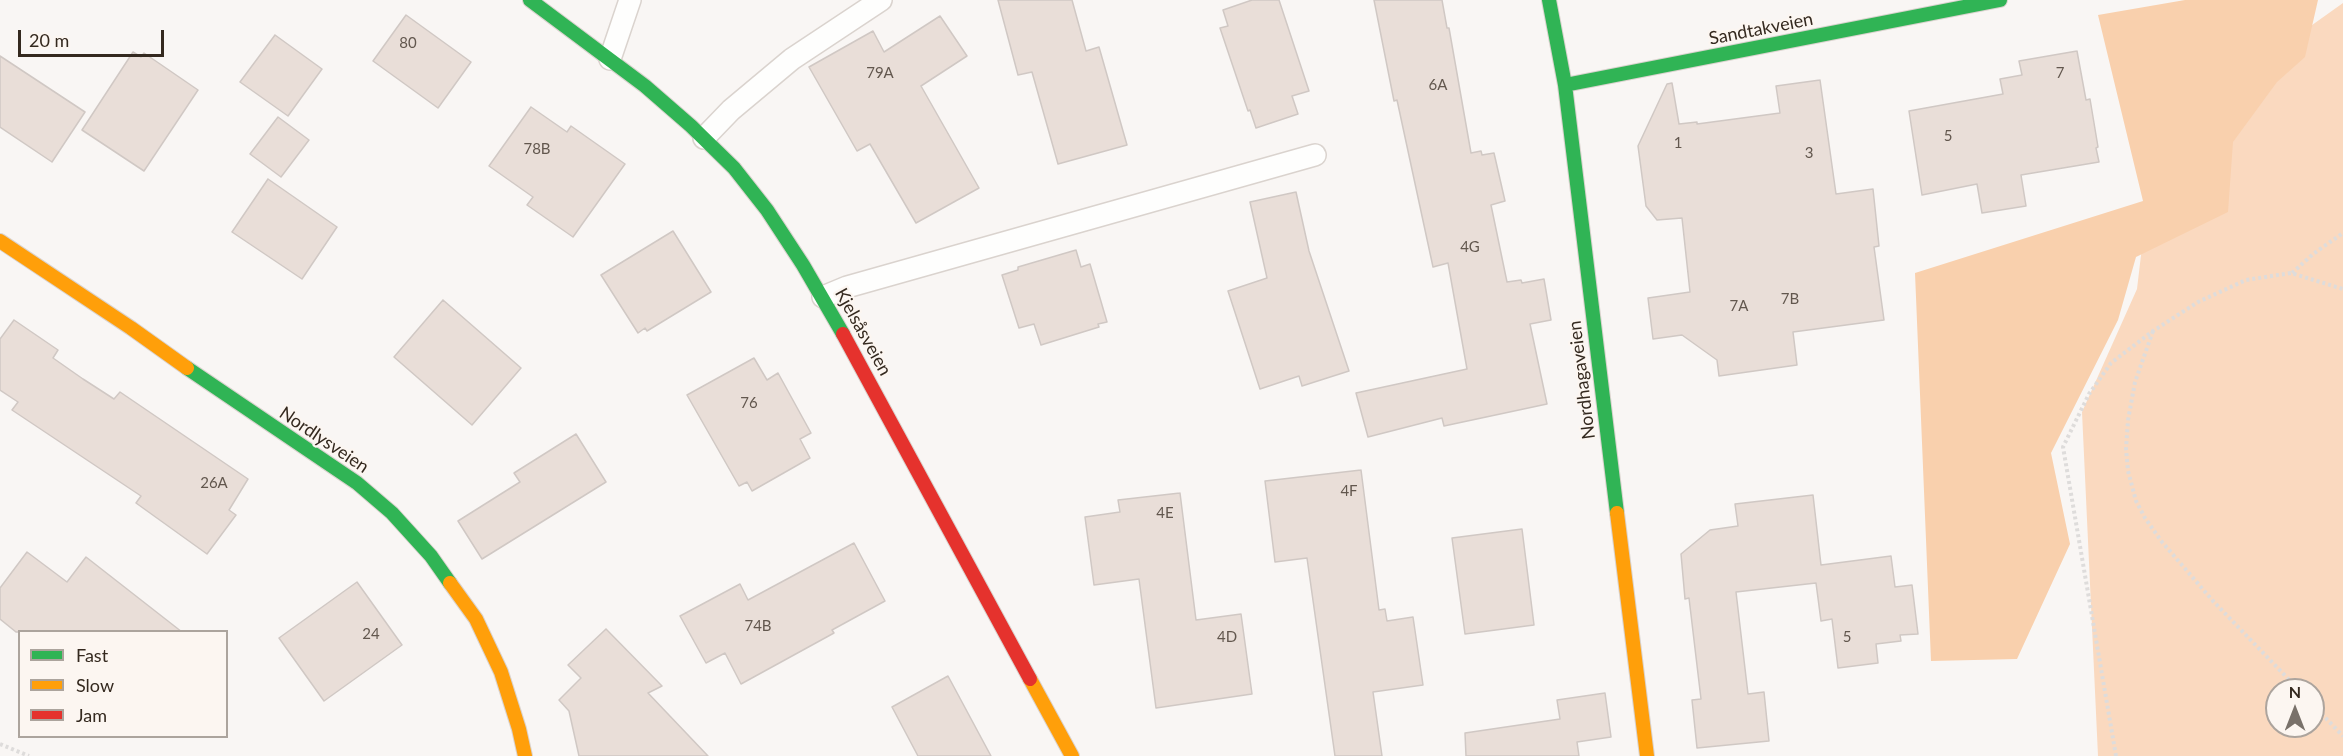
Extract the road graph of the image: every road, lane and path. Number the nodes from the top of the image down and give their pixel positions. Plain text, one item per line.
1 (530, 0) edge
2 (630, 0) edge
3 (880, 0) edge
4 (1549, 0) edge
5 (2000, 0) edge
6 (610, 59) junction
7 (1565, 85) junction
8 (704, 138) junction
9 (1315, 155) dead end
10 (2343, 233) edge
11 (0, 241) edge
12 (2291, 273) junction
13 (2343, 289) edge
14 (823, 297) junction
15 (2153, 331) junction
16 (2287, 678) edge
17 (2325, 717) edge
18 (2343, 736) edge
19 (0, 744) edge
20 (29, 756) edge
21 (525, 756) edge
22 (1072, 756) edge
23 (1647, 756) edge
24 (2116, 756) edge

1 - 6 street, Kjelsåsveien
2 - 6 lane
3 - 8 lane
4 - 7 street, Nordhagaveien
5 - 7 street, Sandtakveien
6 - 8 street, Kjelsåsveien
7 - 23 street, Nordhagaveien
8 - 14 street, Kjelsåsveien
9 - 14 lane
10 - 12 path
11 - 21 street, Nordlysveien
12 - 13 path
12 - 15 path
14 - 22 street, Kjelsåsveien
15 - 16 path
15 - 24 path
17 - 18 path
19 - 20 path

